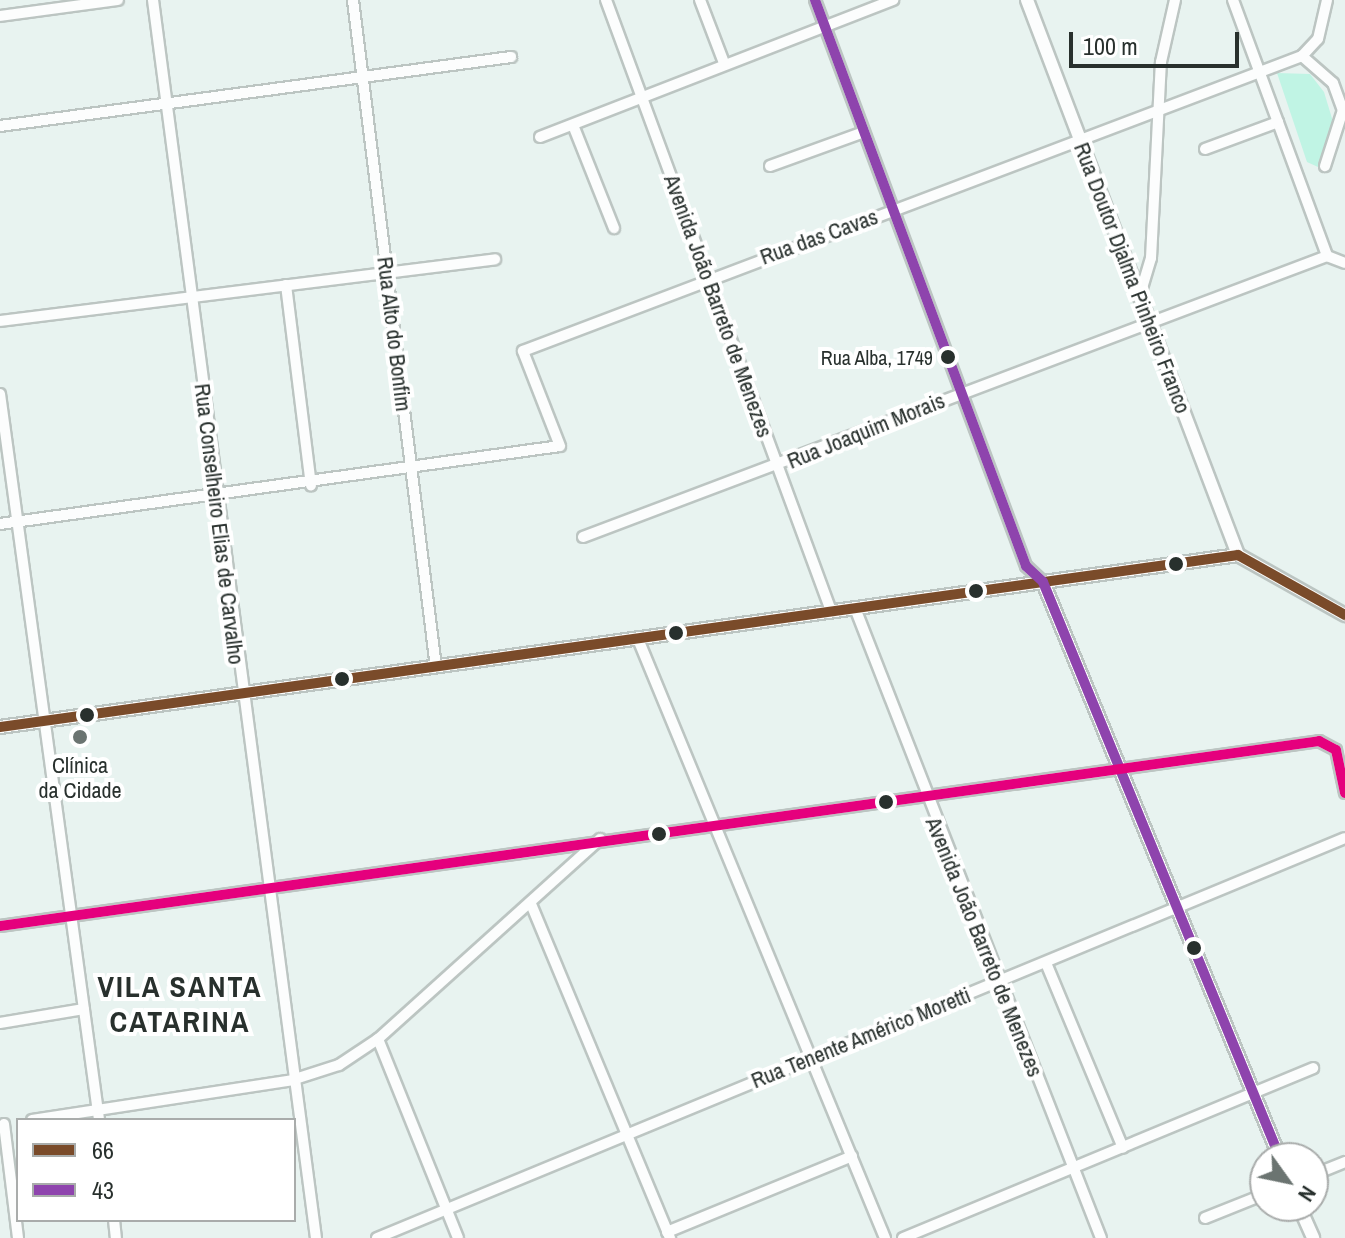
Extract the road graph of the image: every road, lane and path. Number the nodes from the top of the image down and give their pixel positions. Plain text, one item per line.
1 (118, 0) edge
2 (153, 0) edge
3 (353, 0) edge
4 (606, 0) edge
5 (700, 0) edge
6 (815, 0) edge
7 (893, 0) edge
8 (1027, 0) edge
9 (1175, 0) edge
10 (1233, 0) edge
11 (1327, 0) edge
12 (59, 4) edge
13 (0, 16) edge
14 (825, 26) junction
15 (1302, 56) junction
16 (511, 57) dead end
17 (724, 63) junction
18 (1258, 69) junction
19 (362, 78) junction
20 (639, 97) junction
21 (168, 105) junction
22 (1158, 108) junction
23 (1278, 122) junction
24 (573, 125) junction
25 (0, 126) edge
26 (864, 132) junction
27 (540, 137) dead end
28 (1080, 140) junction
29 (1205, 149) dead end
30 (770, 166) dead end
31 (1325, 166) dead end
32 (893, 210) junction
33 (614, 228) dead end
34 (1327, 256) junction
35 (495, 259) dead end
36 (1345, 263) edge
37 (387, 273) junction
38 (708, 278) junction
39 (286, 285) junction
40 (189, 296) junction
41 (1139, 298) junction
42 (0, 321) edge
43 (1146, 321) junction
44 (961, 393) junction
45 (0, 394) edge
46 (777, 467) junction
47 (412, 469) junction
48 (311, 485) junction
49 (218, 497) junction
50 (17, 522) junction
51 (0, 524) edge
52 (583, 537) dead end
53 (1238, 555) junction
54 (1043, 582) junction
55 (855, 608) junction
56 (831, 611) junction
57 (1345, 615) edge
58 (638, 639) junction
59 (436, 667) junction
60 (240, 693) junction
61 (44, 721) junction
62 (0, 727) edge
63 (1121, 768) junction
64 (1345, 793) edge
65 (925, 798) junction
66 (713, 826) junction
67 (602, 838) junction
68 (1345, 838) edge
69 (266, 890) junction
70 (531, 904) junction
71 (1176, 911) junction
72 (72, 917) junction
73 (0, 926) edge
74 (1046, 963) junction
75 (997, 982) junction
76 (84, 1009) junction
77 (0, 1023) edge
78 (378, 1039) junction
79 (811, 1057) junction
80 (1313, 1068) dead end
81 (292, 1080) junction
82 (1254, 1092) junction
83 (98, 1115) edge
84 (58, 1118) edge
85 (295, 1118) edge
86 (2, 1124) edge
87 (296, 1133) edge
88 (630, 1135) junction
89 (1274, 1142) edge
90 (1123, 1148) junction
91 (852, 1156) junction
92 (1073, 1168) junction
93 (299, 1172) edge
94 (1249, 1200) edge
95 (448, 1210) junction
96 (1205, 1218) dead end
97 (668, 1235) edge
98 (18, 1238) edge
99 (316, 1238) edge
100 (377, 1238) edge
101 (458, 1238) edge
102 (885, 1238) edge
103 (903, 1238) edge
104 (1101, 1238) edge

1 - 12 street
2 - 21 street, Rua Conselheiro Elias de Carvalho
3 - 19 street, Rua Alto do Bonfim
4 - 20 street, Avenida João Barreto de Menezes
5 - 17 street
6 - 14 street
7 - 14 street
8 - 28 street, Rua Doutor Djalma Pinheiro Franco
9 - 22 street
10 - 18 street
11 - 15 street
12 - 13 street
14 - 17 street
14 - 26 street
15 - 18 street, Rua das Cavas
15 - 31 street
16 - 19 street
17 - 20 street
18 - 22 street, Rua das Cavas
18 - 23 street
19 - 21 street
19 - 37 street, Rua Alto do Bonfim
20 - 24 street
20 - 38 street, Avenida João Barreto de Menezes
21 - 25 street
21 - 40 street, Rua Conselheiro Elias de Carvalho
22 - 28 street, Rua das Cavas
22 - 41 street
23 - 29 street
23 - 34 street
24 - 27 street
24 - 33 street
26 - 30 street
26 - 32 street
28 - 32 street, Rua das Cavas
28 - 41 street, Rua Doutor Djalma Pinheiro Franco
32 - 38 street, Rua das Cavas
32 - 44 street
34 - 36 street
34 - 43 street, Rua Joaquim Morais
35 - 37 street
37 - 39 street
37 - 47 street, Rua Alto do Bonfim
38 - 46 street, Avenida João Barreto de Menezes
38 - 47 street, Rua das Cavas
39 - 40 street
39 - 48 street
40 - 42 street
40 - 49 street, Rua Conselheiro Elias de Carvalho
41 - 43 street, Rua Doutor Djalma Pinheiro Franco
43 - 44 street, Rua Joaquim Morais
43 - 53 street, Rua Doutor Djalma Pinheiro Franco
44 - 46 street, Rua Joaquim Morais
44 - 54 street
45 - 50 street
46 - 52 street, Rua Joaquim Morais
46 - 56 street, Avenida João Barreto de Menezes
47 - 48 street
47 - 59 street, Rua Alto do Bonfim
48 - 49 street
49 - 50 street
49 - 60 street, Rua Conselheiro Elias de Carvalho
50 - 51 street
50 - 61 street
53 - 54 street
53 - 57 street
54 - 55 street
54 - 63 street
55 - 56 street
55 - 65 street, Avenida João Barreto de Menezes
56 - 58 street
58 - 59 street
58 - 66 street
59 - 60 street
60 - 61 street
60 - 69 street, Rua Conselheiro Elias de Carvalho
61 - 62 street
61 - 72 street
63 - 64 street
63 - 65 street
63 - 71 street
65 - 66 street
65 - 75 street, Avenida João Barreto de Menezes
66 - 67 street
66 - 79 street
67 - 69 street
67 - 70 street
68 - 71 street, Rua Tenente Américo Moretti
69 - 72 street
69 - 81 street, Rua Conselheiro Elias de Carvalho
70 - 78 street
70 - 88 street
71 - 74 street, Rua Tenente Américo Moretti
71 - 82 street
72 - 73 street
72 - 76 street
74 - 75 street, Rua Tenente Américo Moretti
74 - 90 street
75 - 79 street, Rua Tenente Américo Moretti
75 - 92 street, Avenida João Barreto de Menezes
76 - 77 street
76 - 83 street
78 - 81 street
78 - 95 street
79 - 88 street, Rua Tenente Américo Moretti
79 - 91 street
80 - 82 street
81 - 83 street
81 - 85 street, Rua Conselheiro Elias de Carvalho
82 - 89 street
82 - 90 street
83 - 84 street
86 - 98 street
87 - 93 street, Rua Conselheiro Elias de Carvalho
88 - 95 street, Rua Tenente Américo Moretti
88 - 97 street
90 - 92 street
91 - 97 street
91 - 102 street
92 - 103 street
92 - 104 street, Avenida João Barreto de Menezes
93 - 99 street, Rua Conselheiro Elias de Carvalho
94 - 96 street
95 - 100 street, Rua Tenente Américo Moretti
95 - 101 street

